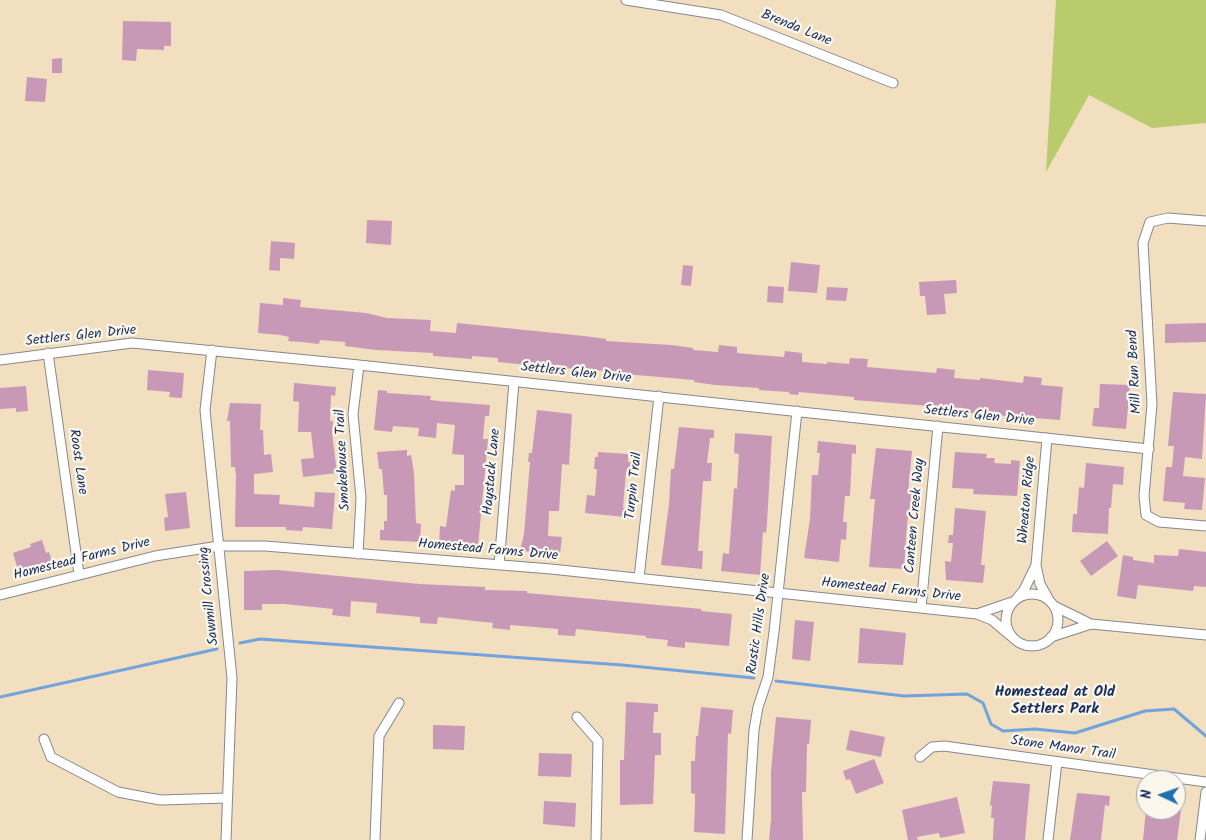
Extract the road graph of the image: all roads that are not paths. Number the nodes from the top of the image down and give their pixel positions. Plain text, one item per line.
1 (626, 0) edge
2 (893, 82) dead end
3 (1206, 221) edge
4 (212, 350) junction
5 (48, 353) junction
6 (0, 360) edge
7 (359, 365) junction
8 (514, 382) junction
9 (659, 396) junction
10 (797, 411) junction
11 (938, 426) junction
12 (1047, 438) junction
13 (1149, 449) junction
14 (1206, 526) edge
15 (219, 546) junction
16 (358, 554) junction
17 (499, 565) junction
18 (1036, 565) junction
19 (79, 574) junction
20 (639, 578) junction
21 (779, 593) junction
22 (0, 594) edge
23 (1015, 600) junction
24 (1051, 603) junction
25 (920, 608) junction
26 (977, 614) junction
27 (1091, 624) junction
28 (1206, 635) edge
29 (1011, 636) junction
30 (1051, 638) junction
31 (399, 703) dead end
32 (576, 717) dead end
33 (44, 738) dead end
34 (920, 757) dead end
35 (1057, 762) junction
36 (1206, 782) edge
37 (1206, 792) edge
38 (227, 798) junction
39 (226, 840) edge
40 (375, 840) edge
41 (596, 840) edge
42 (748, 840) edge
43 (1048, 840) edge
44 (1200, 840) edge

1 - 2 street, Brenda Lane
3 - 13 street, Mill Run Bend
4 - 5 street, Settlers Glen Drive
4 - 7 street, Settlers Glen Drive
4 - 15 street, Sawmill Crossing
5 - 6 street, Settlers Glen Drive
5 - 19 street, Roost Lane
7 - 8 street, Settlers Glen Drive
7 - 16 street, Smokehouse Trail
8 - 9 street, Settlers Glen Drive
8 - 17 street, Haystack Lane
9 - 10 street, Settlers Glen Drive
9 - 20 street, Turpin Trail
10 - 11 street, Settlers Glen Drive
10 - 21 street, Rustic Hills Drive
11 - 12 street, Settlers Glen Drive
11 - 25 street, Canteen Creek Way
12 - 13 street, Settlers Glen Drive
12 - 18 street, Wheaton Ridge
13 - 14 street, Mill Run Bend
15 - 16 street, Homestead Farms Drive
15 - 19 street, Homestead Farms Drive
15 - 38 street, Sawmill Crossing
16 - 17 street, Homestead Farms Drive
17 - 20 street, Homestead Farms Drive
18 - 23 street, Wheaton Ridge
18 - 24 street, Wheaton Ridge
19 - 22 street, Homestead Farms Drive
20 - 21 street, Homestead Farms Drive
21 - 25 street, Homestead Farms Drive
21 - 42 street, Rustic Hills Drive
23 - 24 street, Homestead Farms Drive
23 - 26 street, Homestead Farms Drive
23 - 29 street
24 - 27 street, Homestead Farms Drive
24 - 30 street
25 - 26 street, Homestead Farms Drive
26 - 29 street, Homestead Farms Drive
27 - 28 street, Homestead Farms Drive
27 - 30 street, Homestead Farms Drive
29 - 30 street, Homestead Farms Drive
31 - 40 street
32 - 41 street
33 - 38 street
34 - 35 street, Stone Manor Trail
35 - 36 street, Stone Manor Trail
35 - 43 street
37 - 44 street
38 - 39 street, Sawmill Crossing

